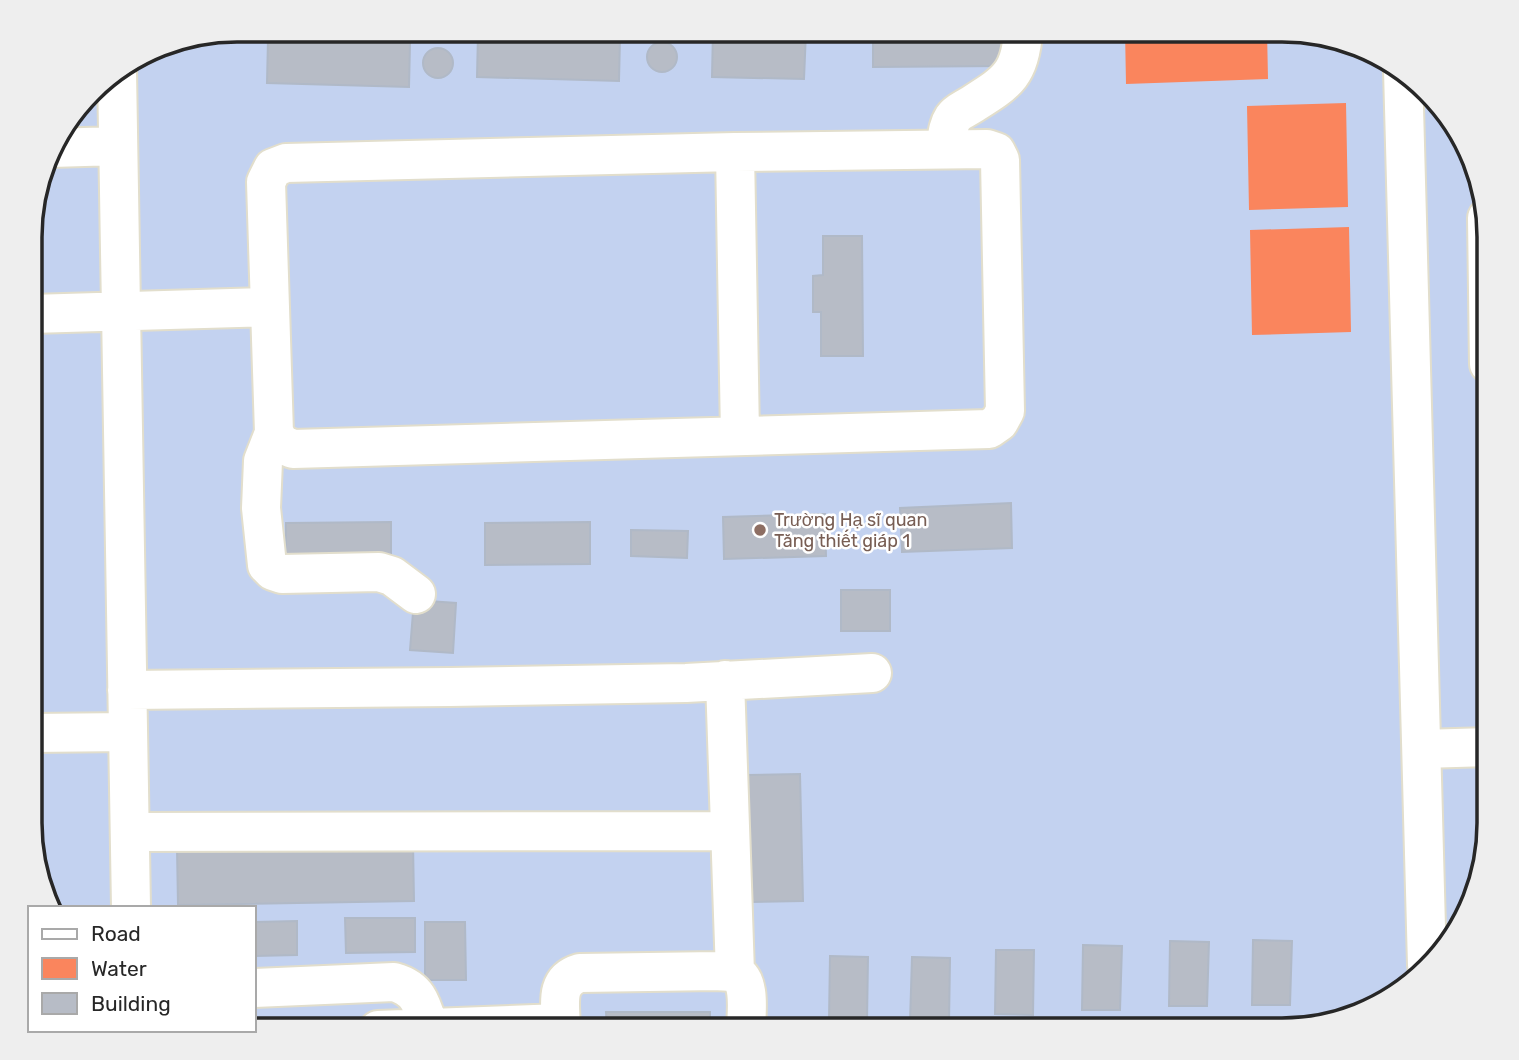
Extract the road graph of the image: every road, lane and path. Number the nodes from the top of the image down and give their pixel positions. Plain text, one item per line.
1 (1022, 42) edge
2 (117, 83) edge
3 (1403, 84) edge
4 (118, 146) junction
5 (64, 148) edge
6 (945, 149) junction
7 (735, 152) junction
8 (269, 307) junction
9 (121, 312) junction
10 (42, 314) edge
11 (274, 433) junction
12 (740, 435) junction
13 (416, 594) dead end
14 (872, 673) dead end
15 (725, 680) junction
16 (127, 690) junction
17 (128, 732) junction
18 (42, 733) edge
19 (1477, 747) edge
20 (1422, 749) junction
21 (730, 831) junction
22 (130, 832) junction
23 (131, 906) edge
24 (1427, 954) edge
25 (735, 973) junction
26 (256, 988) edge
27 (426, 1018) edge
28 (561, 1018) edge
29 (746, 1018) edge

1 - 6 street
2 - 4 street
3 - 20 street
4 - 5 street
4 - 9 street
6 - 7 street
6 - 12 street
7 - 8 street
7 - 12 street
8 - 9 street
8 - 11 street
9 - 10 street
9 - 16 street
11 - 12 street
11 - 13 street
14 - 15 street
15 - 16 street
15 - 21 street
16 - 17 street
17 - 18 street
17 - 22 street
19 - 20 street
20 - 24 street
21 - 22 street
21 - 25 street
22 - 23 street
25 - 28 street
25 - 29 street
26 - 27 street

